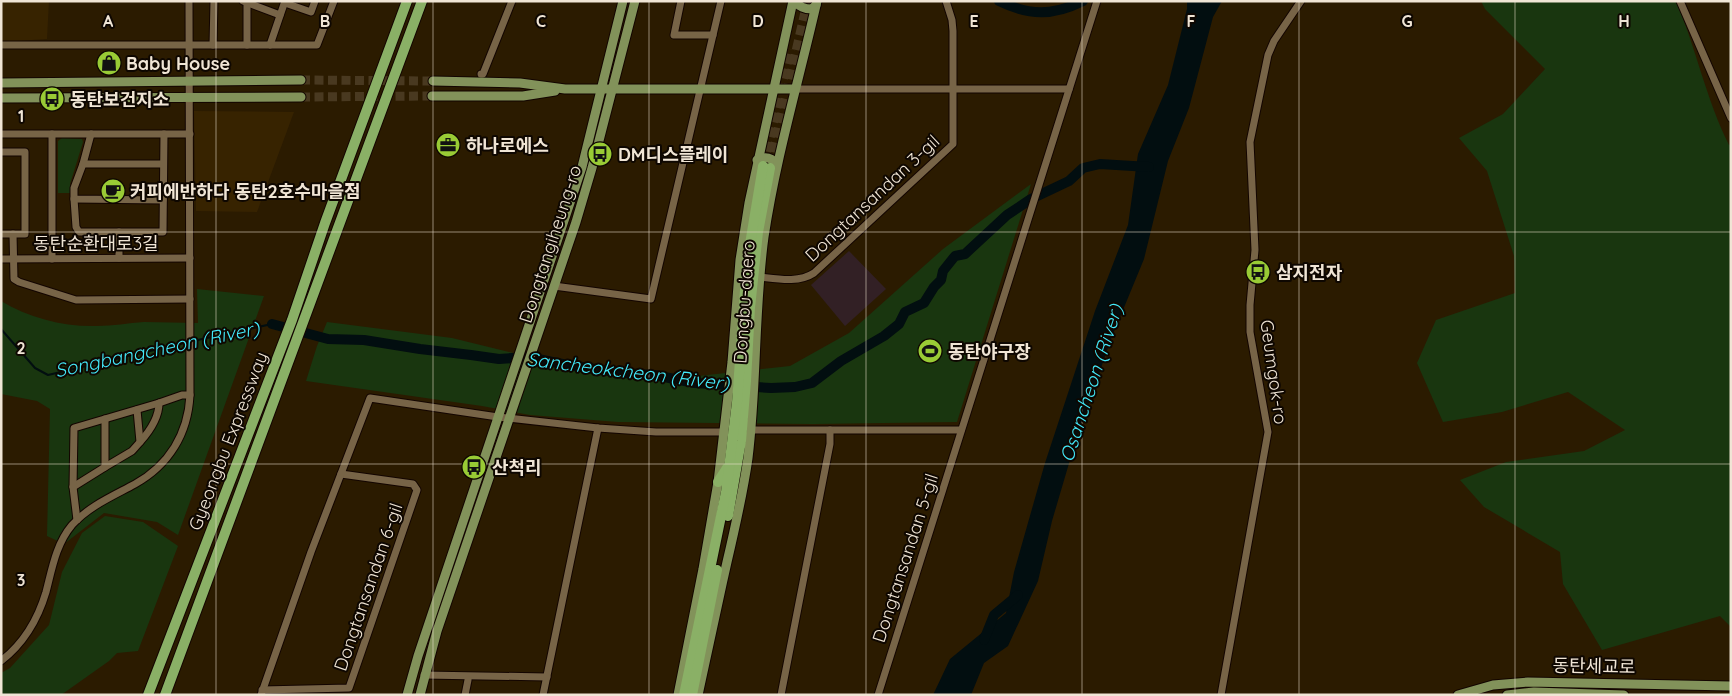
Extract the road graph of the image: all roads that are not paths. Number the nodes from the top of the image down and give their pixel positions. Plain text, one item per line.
1 (189, 1) edge
2 (214, 1) edge
3 (315, 1) edge
4 (334, 1) edge
5 (407, 1) edge
6 (422, 1) edge
7 (512, 1) edge
8 (623, 1) edge
9 (635, 1) edge
10 (681, 1) edge
11 (721, 1) edge
12 (794, 1) edge
13 (946, 1) edge
14 (1097, 1) edge
15 (1301, 1) edge
16 (1680, 1) edge
17 (245, 2) edge
18 (285, 2) edge
19 (816, 3) edge
20 (280, 15) junction
21 (713, 34) junction
22 (1, 45) edge
23 (190, 45) junction
24 (214, 45) junction
25 (247, 45) junction
26 (270, 45) junction
27 (481, 74) dead end
28 (301, 80) tunnel mouth
29 (190, 81) junction
30 (433, 81) tunnel mouth
31 (1, 85) edge
32 (700, 88) junction
33 (566, 89) junction
34 (601, 89) junction
35 (612, 89) junction
36 (774, 89) junction
37 (795, 89) junction
38 (1069, 89) junction
39 (952, 90) junction
40 (432, 96) tunnel mouth
41 (190, 97) junction
42 (301, 97) tunnel mouth
43 (1, 98) edge
44 (1731, 118) edge
45 (1, 134) edge
46 (52, 134) junction
47 (91, 134) junction
48 (164, 134) junction
49 (190, 134) junction
50 (1, 152) edge
51 (83, 164) junction
52 (163, 164) junction
53 (767, 164) junction
54 (74, 199) junction
55 (163, 200) junction
56 (119, 232) junction
57 (1, 234) edge
58 (14, 234) junction
59 (119, 258) junction
60 (190, 258) junction
61 (1, 259) edge
62 (14, 259) junction
63 (52, 259) junction
64 (760, 277) junction
65 (554, 286) junction
66 (190, 299) junction
67 (742, 380) junction
68 (190, 395) junction
69 (159, 403) junction
70 (741, 403) junction
71 (137, 410) junction
72 (498, 416) junction
73 (509, 418) junction
74 (105, 419) junction
75 (598, 428) junction
76 (751, 430) junction
77 (830, 430) junction
78 (961, 430) junction
79 (725, 432) junction
80 (140, 442) junction
81 (747, 461) junction
82 (729, 465) junction
83 (105, 467) junction
84 (341, 474) junction
85 (718, 482) junction
86 (74, 487) junction
87 (77, 520) junction
88 (1, 662) edge
89 (424, 675) junction
90 (546, 677) junction
91 (468, 680) dead end
92 (1731, 686) edge
93 (262, 692) edge
94 (148, 695) edge
95 (165, 695) edge
96 (407, 695) edge
97 (420, 695) edge
98 (465, 695) edge
99 (543, 695) edge
100 (678, 695) edge
101 (684, 695) edge
102 (692, 695) edge
103 (698, 695) edge
104 (781, 695) edge
105 (878, 695) edge
106 (1221, 695) edge
107 (1458, 695) edge
108 (1507, 695) edge
109 (1624, 695) edge

1 - 23 street
2 - 24 street
3 - 18 street
4 - 26 street
5 - 94 highway, Gyeongbu Expressway
6 - 95 highway, Gyeongbu Expressway
7 - 27 street
8 - 34 main road, Dongtangiheung-ro
9 - 35 main road, Dongtangiheung-ro
10 - 21 street
11 - 21 street
12 - 19 main road
12 - 36 main road, Dongbu-daero
13 - 39 street, Dongtansandan 3-gil
14 - 38 street, Dongtansandan 5-gil
15 - 106 street, Geumgok-ro
16 - 44 street
17 - 20 street
17 - 25 street
18 - 20 street
19 - 37 main road, Dongbu-daero
20 - 26 street
21 - 32 street
22 - 23 street
23 - 24 street
23 - 29 street
24 - 25 street
25 - 26 street
28 - 29 main road
29 - 31 main road
29 - 41 street
30 - 33 main road
32 - 35 main road
32 - 36 main road
32 - 65 street
33 - 34 main road
33 - 40 main road
34 - 35 main road
34 - 72 main road, Dongtangiheung-ro
35 - 65 main road, Dongtangiheung-ro
36 - 37 main road
36 - 53 main road, Dongbu-daero
37 - 39 street
37 - 53 main road, Dongbu-daero
38 - 39 street
38 - 78 street, Dongtansandan 5-gil
39 - 64 street, Dongtansandan 3-gil
41 - 42 main road
41 - 43 main road
41 - 49 street
45 - 46 street
46 - 47 street
46 - 63 street
47 - 48 street
47 - 51 street
48 - 49 street
48 - 52 street
49 - 60 street
50 - 58 street
51 - 52 street
51 - 54 street
52 - 55 street
53 - 64 main road, Dongbu-daero
53 - 67 highway, Dongbu-daero
54 - 55 street
54 - 56 street
55 - 56 street
56 - 59 street
57 - 58 street
58 - 62 street
59 - 60 street, 동탄순환대로3길
59 - 63 street, 동탄순환대로3길
60 - 66 street
61 - 62 street, 동탄순환대로3길
62 - 63 street, 동탄순환대로3길
62 - 66 street
64 - 67 main road, Dongbu-daero
65 - 73 main road, Dongtangiheung-ro
66 - 68 street
67 - 70 highway, Dongbu-daero
67 - 70 main road, Dongbu-daero
68 - 69 street
68 - 87 street
69 - 71 street
69 - 80 street
70 - 76 main road, Dongbu-daero
70 - 79 main road, Dongbu-daero
70 - 81 highway
70 - 82 highway, Dongbu-daero
70 - 102 highway, Dongbu-daero
71 - 74 street
71 - 80 street
72 - 73 street, Dongtansandan 6-gil
72 - 84 street, Dongtansandan 6-gil
72 - 96 main road
73 - 75 street, Dongtansandan 6-gil
73 - 89 main road
74 - 83 street
74 - 86 street
75 - 79 street, Dongtansandan 6-gil
75 - 90 street
76 - 77 street
76 - 81 main road, Dongbu-daero
77 - 78 street
77 - 104 street
78 - 105 street, Dongtansandan 5-gil
79 - 85 main road, Dongbu-daero
80 - 83 street
81 - 103 main road, Dongbu-daero
82 - 85 highway
82 - 101 highway, Dongbu-daero
83 - 86 street
84 - 93 street, Dongtansandan 6-gil
84 - 93 street, Dongtansandan 6-gil
85 - 100 main road, Dongbu-daero
86 - 87 street
87 - 88 street
89 - 90 street
89 - 97 main road
90 - 99 street
91 - 98 street
92 - 107 main road, 동탄세교로
108 - 109 main road, 동탄세교로

